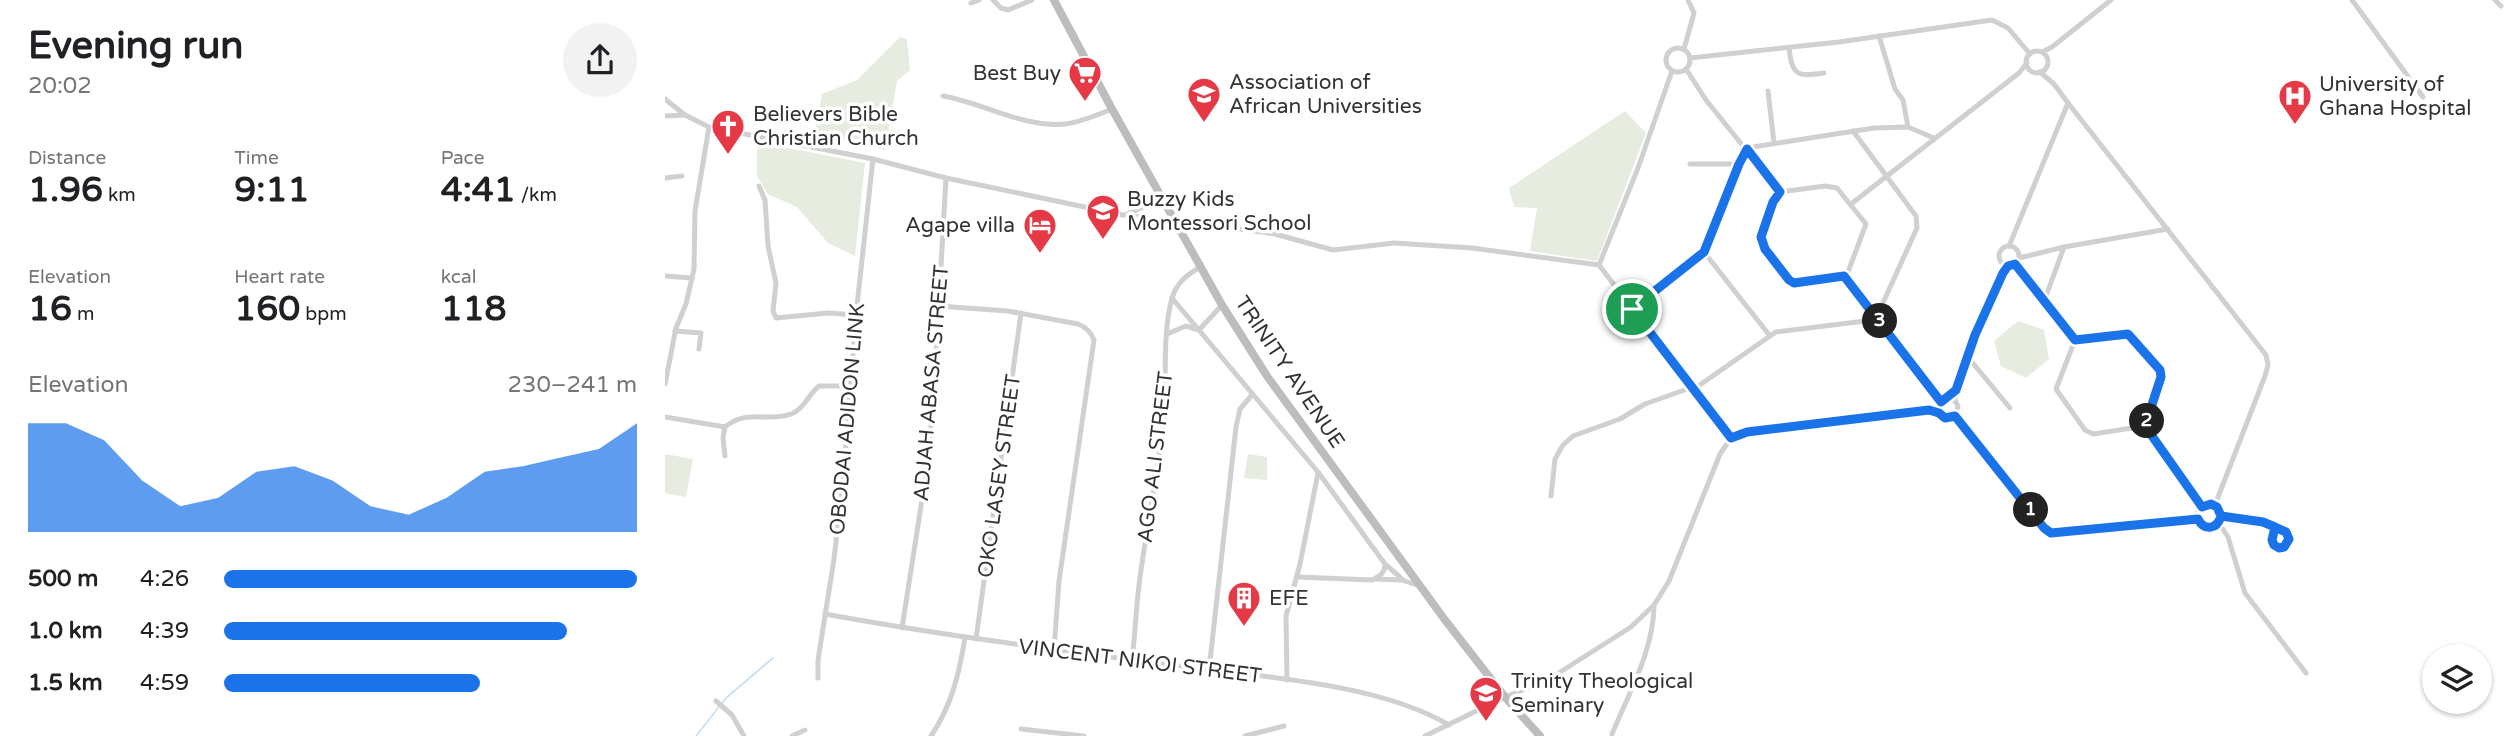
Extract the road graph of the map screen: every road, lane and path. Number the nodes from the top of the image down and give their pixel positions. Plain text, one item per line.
1 (979, 0) edge
2 (993, 0) edge
3 (1031, 0) edge
4 (1054, 0) edge
5 (1688, 0) edge
6 (2111, 0) edge
7 (2353, 0) edge
8 (2495, 0) edge
9 (971, 3) dead end
10 (2501, 6) dead end
11 (1879, 36) junction
12 (2052, 47) junction
13 (1789, 48) junction
14 (1684, 49) junction
15 (2042, 52) junction
16 (2029, 54) junction
17 (1690, 58) junction
18 (2047, 58) junction
19 (2027, 63) junction
20 (1686, 69) junction
21 (2030, 70) junction
22 (2043, 70) junction
23 (1672, 71) junction
24 (1824, 73) dead end
25 (2019, 73) junction
26 (1767, 91) dead end
27 (943, 96) dead end
28 (2423, 97) dead end
29 (665, 99) edge
30 (2069, 103) junction
31 (1112, 109) junction
32 (684, 115) junction
33 (665, 116) edge
34 (709, 127) junction
35 (1908, 127) junction
36 (1853, 131) junction
37 (1934, 138) junction
38 (1774, 143) junction
39 (1747, 149) junction
40 (873, 159) junction
41 (1690, 164) dead end
42 (1739, 164) junction
43 (1887, 175) junction
44 (682, 176) dead end
45 (665, 178) edge
46 (947, 178) junction
47 (759, 186) dead end
48 (1780, 192) junction
49 (1161, 196) junction
50 (1851, 204) junction
51 (1123, 215) junction
52 (1175, 220) junction
53 (2168, 229) junction
54 (1183, 234) junction
55 (2012, 247) junction
56 (2064, 247) junction
57 (1704, 252) junction
58 (2011, 263) junction
59 (1599, 265) junction
60 (1201, 267) junction
61 (665, 276) edge
62 (1844, 276) junction
63 (692, 278) junction
64 (1172, 298) junction
65 (2045, 299) junction
66 (1222, 305) junction
67 (938, 306) junction
68 (1632, 309) junction
69 (1021, 313) junction
70 (856, 315) junction
71 (1877, 317) junction
72 (1199, 330) junction
73 (675, 331) junction
74 (1167, 334) junction
75 (1770, 336) junction
76 (2075, 340) junction
77 (699, 349) dead end
78 (1967, 356) junction
79 (665, 384) edge
80 (850, 386) junction
81 (1694, 388) junction
82 (1956, 390) junction
83 (1252, 395) junction
84 (1947, 398) junction
85 (1955, 401) junction
86 (1939, 408) junction
87 (2010, 408) dead end
88 (1955, 416) junction
89 (665, 417) edge
90 (2145, 426) junction
91 (725, 427) junction
92 (1731, 438) junction
93 (725, 456) dead end
94 (1318, 472) junction
95 (1551, 496) dead end
96 (2215, 505) junction
97 (2202, 507) junction
98 (2198, 519) junction
99 (2220, 519) junction
100 (2275, 527) dead end
101 (1385, 567) junction
102 (1298, 577) junction
103 (1372, 580) junction
104 (1402, 580) junction
105 (1422, 587) junction
106 (1654, 605) junction
107 (825, 614) junction
108 (902, 628) junction
109 (965, 638) junction
110 (976, 639) junction
111 (1054, 650) junction
112 (1132, 660) junction
113 (1209, 670) junction
114 (2306, 673) dead end
115 (818, 678) dead end
116 (1287, 680) junction
117 (1505, 697) junction
118 (717, 703) dead end
119 (1449, 725) junction
120 (1284, 726) dead end
121 (1021, 729) dead end
122 (805, 730) dead end
123 (1612, 734) dead end
124 (744, 736) edge
125 (792, 736) edge
126 (931, 736) edge
127 (1084, 736) edge
128 (1245, 736) edge
129 (1425, 736) edge
130 (1540, 736) edge

1 - 9 street
2 - 3 street
4 - 31 street, TRINITY AVENUE
5 - 14 street
6 - 12 street
7 - 28 street
8 - 10 street
11 - 13 street
11 - 16 street
11 - 35 street
12 - 15 street
12 - 18 street
13 - 17 street
13 - 24 street
14 - 17 street
14 - 23 street
15 - 16 street
15 - 18 street
16 - 19 street
17 - 20 street
18 - 22 street
19 - 21 street
19 - 25 street
20 - 23 street
20 - 39 street
21 - 22 street
21 - 25 street
22 - 30 street
23 - 59 street
25 - 37 street
26 - 38 street
27 - 31 street
29 - 32 street
30 - 53 street
30 - 55 street
31 - 49 street, TRINITY AVENUE
32 - 33 street
32 - 34 street
34 - 40 street
34 - 63 street
35 - 36 street
35 - 37 street
36 - 38 street
36 - 43 street
37 - 43 street
38 - 39 street
39 - 42 street
39 - 48 street
40 - 46 street
40 - 70 street, OBODAI ADIDON LINK
41 - 42 street
42 - 57 street
43 - 50 street
43 - 71 street
44 - 45 street
46 - 51 street
46 - 67 street, ADJAH ABASA STREET
47 - 70 street
48 - 50 street
48 - 62 street
49 - 51 street
49 - 52 street, TRINITY AVENUE
50 - 62 street
51 - 54 street
52 - 54 street, TRINITY AVENUE
52 - 59 street
53 - 56 street
53 - 96 street
54 - 60 street, TRINITY AVENUE
55 - 58 street
55 - 58 street
56 - 58 street
56 - 65 street
57 - 68 street
57 - 75 street
58 - 65 street
58 - 78 street
59 - 68 street
60 - 64 street
60 - 66 street, TRINITY AVENUE
61 - 63 street
62 - 71 street
63 - 73 street
64 - 72 street
64 - 74 street, AGO ALI STREET
65 - 76 street
66 - 72 street
66 - 105 street, TRINITY AVENUE
67 - 69 street
67 - 108 street, ADJAH ABASA STREET
68 - 81 street
69 - 110 street, OKO LASEY STREET
69 - 111 street
70 - 80 street, OBODAI ADIDON LINK
71 - 75 street
71 - 86 street
72 - 74 street
72 - 83 street
73 - 77 street
73 - 79 street
74 - 112 street, AGO ALI STREET
75 - 81 street
76 - 90 street
76 - 90 street
78 - 82 street
78 - 87 street
80 - 91 street
80 - 107 street, OBODAI ADIDON LINK
81 - 92 street
81 - 95 street
82 - 84 street
82 - 85 street
83 - 94 street
83 - 113 street
84 - 85 street
84 - 86 street
85 - 88 street
86 - 88 street
86 - 92 street
88 - 98 street
89 - 91 street
90 - 97 street
91 - 93 street
92 - 106 street
94 - 101 street
94 - 102 street
96 - 97 street
96 - 99 street
97 - 98 street
98 - 99 street
99 - 100 street
99 - 114 street
101 - 103 street
101 - 104 street
102 - 103 street
102 - 116 street
103 - 104 street
104 - 105 street
105 - 117 street, TRINITY AVENUE
106 - 117 street
106 - 123 street
107 - 108 street, VINCENT NIKOI STREET
107 - 115 street, OBODAI ADIDON LINK
108 - 109 street, VINCENT NIKOI STREET
109 - 110 street, VINCENT NIKOI STREET
109 - 126 street
110 - 111 street, VINCENT NIKOI STREET
111 - 112 street, VINCENT NIKOI STREET
112 - 113 street, VINCENT NIKOI STREET
113 - 116 street, VINCENT NIKOI STREET
116 - 119 street, VINCENT NIKOI STREET
117 - 119 street
117 - 130 street, TRINITY AVENUE
118 - 124 street
119 - 129 street
120 - 128 street
121 - 127 street
122 - 125 street

